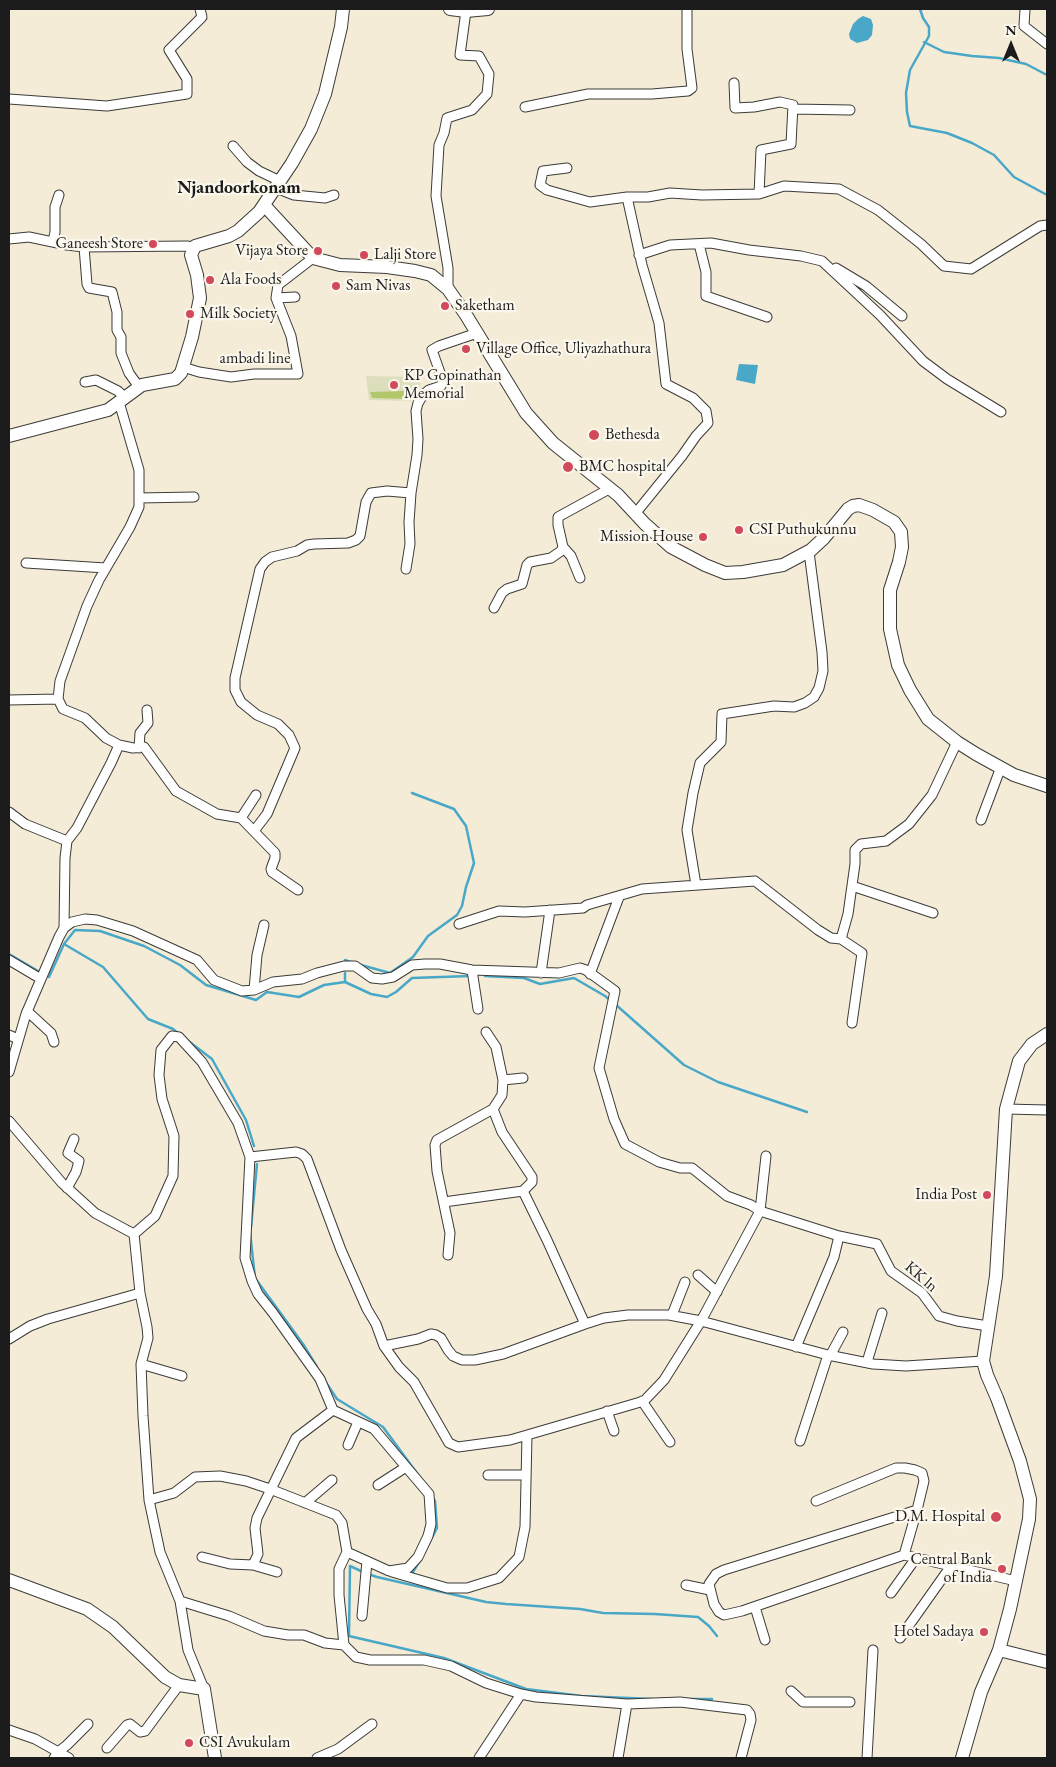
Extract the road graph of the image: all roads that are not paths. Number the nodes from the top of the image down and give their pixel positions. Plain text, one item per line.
1 (200, 9) edge
2 (343, 9) edge
3 (450, 9) edge
4 (488, 9) edge
5 (687, 9) edge
6 (1025, 9) edge
7 (466, 11) junction
8 (1047, 44) edge
9 (734, 83) dead end
10 (9, 99) edge
11 (525, 107) dead end
12 (793, 109) junction
13 (850, 110) dead end
14 (233, 146) dead end
15 (567, 168) dead end
16 (278, 184) junction
17 (759, 194) junction
18 (59, 195) dead end
19 (334, 195) dead end
20 (627, 197) junction
21 (264, 205) junction
22 (1047, 225) edge
23 (9, 239) edge
24 (53, 242) junction
25 (699, 244) junction
26 (84, 247) junction
27 (194, 249) junction
28 (639, 255) junction
29 (313, 258) junction
30 (822, 262) junction
31 (448, 289) junction
32 (295, 297) dead end
33 (276, 298) junction
34 (902, 316) dead end
35 (767, 317) dead end
36 (477, 333) junction
37 (183, 367) junction
38 (85, 382) dead end
39 (140, 387) junction
40 (122, 400) junction
41 (1001, 412) dead end
42 (9, 436) edge
43 (610, 489) junction
44 (411, 493) junction
45 (194, 497) dead end
46 (139, 498) junction
47 (635, 514) junction
48 (563, 547) junction
49 (809, 552) junction
50 (26, 564) dead end
51 (106, 568) junction
52 (406, 569) dead end
53 (580, 578) dead end
54 (494, 608) dead end
55 (9, 700) edge
56 (58, 700) junction
57 (147, 710) dead end
58 (957, 742) junction
59 (119, 745) junction
60 (139, 748) junction
61 (1001, 768) junction
62 (1047, 786) edge
63 (256, 795) dead end
64 (9, 812) edge
65 (241, 818) junction
66 (981, 820) dead end
67 (254, 831) junction
68 (67, 841) junction
69 (696, 885) junction
70 (852, 886) junction
71 (298, 890) dead end
72 (619, 897) junction
73 (550, 910) junction
74 (933, 913) dead end
75 (459, 924) dead end
76 (264, 925) dead end
77 (64, 928) junction
78 (841, 939) junction
79 (9, 960) edge
80 (472, 970) junction
81 (541, 972) junction
82 (590, 974) junction
83 (41, 979) junction
84 (254, 990) junction
85 (478, 1009) dead end
86 (27, 1011) junction
87 (852, 1023) dead end
88 (486, 1032) dead end
89 (1047, 1034) edge
90 (9, 1035) edge
91 (18, 1039) junction
92 (54, 1042) dead end
93 (9, 1072) edge
94 (523, 1078) dead end
95 (503, 1080) junction
96 (493, 1109) junction
97 (1006, 1109) junction
98 (1047, 1110) edge
99 (9, 1121) edge
100 (74, 1139) dead end
101 (766, 1156) dead end
102 (250, 1157) junction
103 (67, 1188) junction
104 (523, 1191) junction
105 (444, 1202) junction
106 (760, 1210) junction
107 (134, 1234) junction
108 (839, 1236) junction
109 (448, 1255) dead end
110 (698, 1275) dead end
111 (685, 1282) dead end
112 (717, 1292) junction
113 (140, 1294) junction
114 (882, 1313) dead end
115 (672, 1315) junction
116 (701, 1321) junction
117 (585, 1324) junction
118 (988, 1326) junction
119 (843, 1332) dead end
120 (9, 1339) edge
121 (384, 1346) junction
122 (796, 1347) junction
123 (829, 1355) junction
124 (983, 1361) junction
125 (867, 1362) junction
126 (141, 1364) junction
127 (182, 1376) dead end
128 (642, 1401) junction
129 (333, 1410) junction
130 (607, 1412) junction
131 (358, 1422) junction
132 (614, 1431) dead end
133 (527, 1435) junction
134 (800, 1441) dead end
135 (670, 1442) dead end
136 (348, 1445) dead end
137 (406, 1467) junction
138 (488, 1475) dead end
139 (526, 1475) junction
140 (332, 1480) dead end
141 (378, 1485) dead end
142 (270, 1489) junction
143 (149, 1500) junction
144 (816, 1501) dead end
145 (305, 1503) junction
146 (917, 1510) junction
147 (347, 1552) junction
148 (904, 1555) junction
149 (202, 1557) dead end
150 (916, 1558) junction
151 (367, 1561) junction
152 (254, 1565) junction
153 (951, 1566) junction
154 (389, 1571) junction
155 (277, 1572) dead end
156 (9, 1580) edge
157 (1016, 1581) junction
158 (686, 1586) dead end
159 (710, 1590) junction
160 (891, 1593) dead end
161 (180, 1601) junction
162 (755, 1607) junction
163 (362, 1616) dead end
164 (900, 1638) dead end
165 (765, 1640) dead end
166 (344, 1645) junction
167 (873, 1650) dead end
168 (999, 1650) junction
169 (1047, 1662) edge
170 (179, 1685) junction
171 (204, 1689) junction
172 (791, 1691) dead end
173 (520, 1694) junction
174 (850, 1702) dead end
175 (627, 1704) junction
176 (88, 1724) dead end
177 (372, 1724) dead end
178 (9, 1730) edge
179 (107, 1748) dead end
180 (56, 1755) edge
181 (70, 1758) edge
182 (215, 1758) edge
183 (317, 1758) edge
184 (479, 1758) edge
185 (618, 1758) edge
186 (741, 1758) edge
187 (867, 1758) edge
188 (962, 1758) edge

1 - 10 street
2 - 16 main road
3 - 7 main road
4 - 7 main road
5 - 11 street
6 - 8 street
7 - 31 street
9 - 12 street
12 - 13 street
12 - 17 street
14 - 16 street
15 - 20 street
16 - 19 street
16 - 21 main road
17 - 20 street
17 - 22 street
18 - 24 street
20 - 28 street
21 - 27 main road
21 - 29 main road
23 - 24 street
24 - 26 street
25 - 28 street
25 - 30 street
25 - 35 street
26 - 27 street
26 - 39 street
27 - 37 main road
28 - 47 street
29 - 31 main road
29 - 33 street
30 - 34 street
30 - 41 street
31 - 36 main road
32 - 33 street
33 - 37 street, ambadi line
36 - 43 main road
36 - 44 street
37 - 39 main road
38 - 40 street
39 - 40 main road
40 - 42 main road
40 - 46 street
43 - 47 main road
43 - 48 street
44 - 52 street
44 - 67 street
45 - 46 street
46 - 51 street
47 - 49 main road
48 - 53 street
48 - 54 street
49 - 58 main road
49 - 69 street
50 - 51 street
51 - 56 street
55 - 56 street
56 - 59 street
57 - 60 street
58 - 61 main road
58 - 70 street
59 - 60 street
59 - 68 street
60 - 65 street
61 - 62 main road
61 - 66 street
63 - 65 street
64 - 68 street
65 - 67 street
67 - 71 street
68 - 77 street
69 - 72 street
69 - 78 street
70 - 74 street
70 - 78 street
72 - 73 street
72 - 82 street
73 - 75 street
73 - 81 street
76 - 84 street
77 - 83 street
77 - 84 street
78 - 87 street
79 - 83 street
80 - 81 street
80 - 84 street
80 - 85 street
81 - 82 street
82 - 106 street, KK ln
83 - 86 street
86 - 91 street
86 - 92 street
88 - 95 street
89 - 97 main road
90 - 91 street
91 - 93 street
94 - 95 street
95 - 96 street
96 - 104 street
96 - 105 street
97 - 98 street
97 - 118 main road
99 - 103 street
100 - 103 street
101 - 106 street
102 - 107 street
102 - 121 street
102 - 129 street
103 - 107 street
104 - 105 street
104 - 117 street
105 - 109 street
106 - 108 street, KK ln
106 - 112 street
107 - 113 street
108 - 118 street, KK ln
108 - 122 street
110 - 112 street
111 - 115 street
112 - 116 street
113 - 120 street
113 - 126 street
114 - 125 street
115 - 116 street
115 - 117 street
116 - 122 street
116 - 128 street
117 - 121 street
118 - 124 main road
119 - 123 street
121 - 133 street
122 - 123 street
123 - 125 street
123 - 134 street
124 - 125 street
124 - 157 main road
126 - 127 street
126 - 143 street
128 - 130 street
128 - 135 street
129 - 131 street
129 - 142 street
130 - 132 street
130 - 133 street
131 - 136 street
131 - 137 street
133 - 139 street
137 - 141 street
137 - 154 street
138 - 139 street
139 - 154 street
140 - 145 street
142 - 143 street
142 - 145 street
142 - 152 street
143 - 161 street
144 - 146 street
145 - 147 street
146 - 148 street
146 - 159 street
147 - 151 street
147 - 166 street
148 - 150 street
148 - 162 street
149 - 152 street
150 - 153 street
150 - 160 street
151 - 154 street
151 - 163 street
152 - 155 street
153 - 157 street
153 - 164 street
156 - 170 main road
157 - 168 main road
158 - 159 street
159 - 162 street
161 - 166 street
161 - 171 street
162 - 165 street
166 - 173 street
167 - 187 street
168 - 169 main road
168 - 188 main road
170 - 171 main road
170 - 179 street
171 - 182 main road
172 - 174 street
173 - 175 street
173 - 184 street
175 - 185 street
175 - 186 street
176 - 180 street
177 - 183 street
178 - 180 street
180 - 181 street

